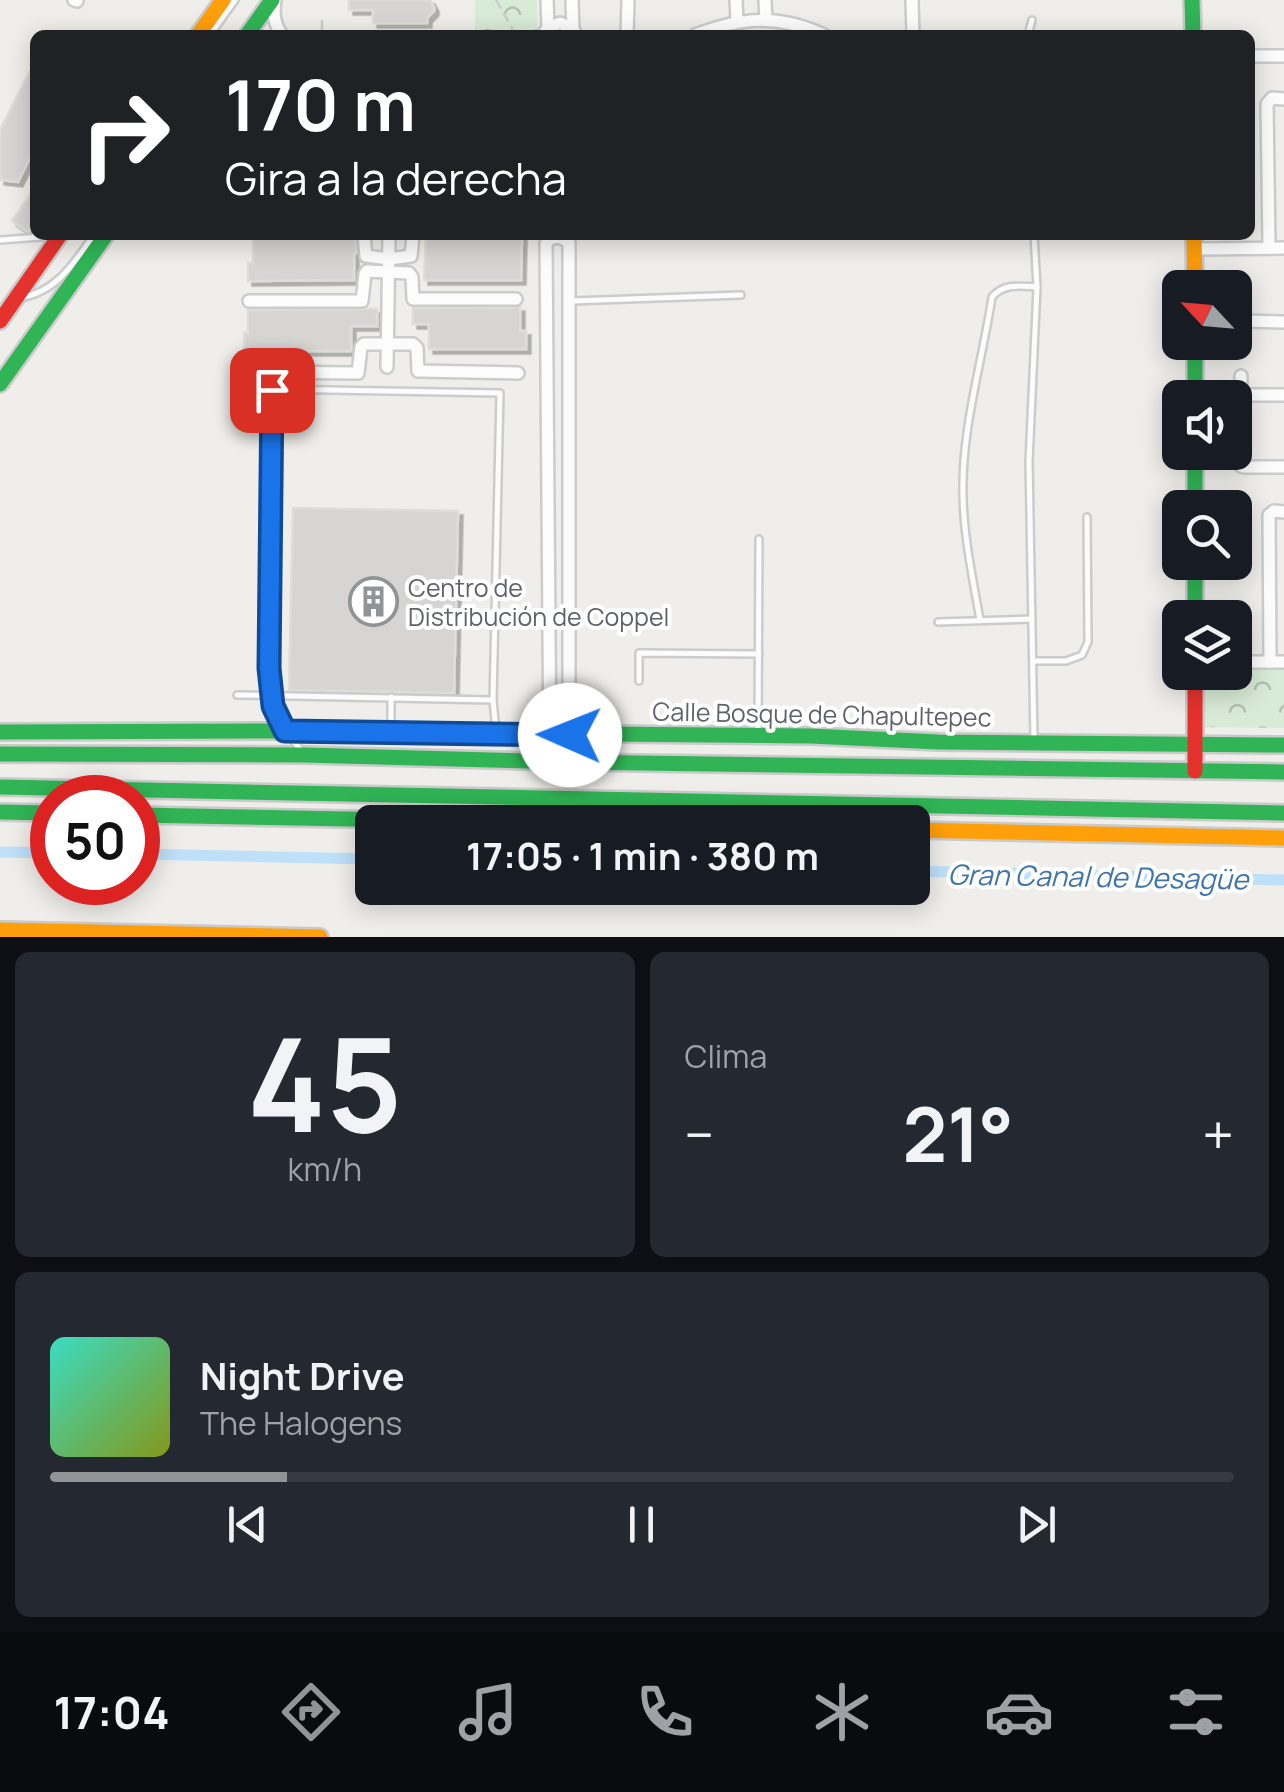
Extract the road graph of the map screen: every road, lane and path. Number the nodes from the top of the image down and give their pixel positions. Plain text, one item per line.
1 (223, 0) edge
2 (235, 0) edge
3 (264, 0) edge
4 (274, 0) edge
5 (496, 0) edge
6 (547, 0) edge
7 (572, 0) edge
8 (628, 0) edge
9 (736, 0) edge
10 (766, 0) edge
11 (912, 0) edge
12 (1192, 0) edge
13 (322, 20) dead end
14 (759, 20) junction
15 (1032, 20) dead end
16 (737, 21) junction
17 (202, 30) edge
18 (214, 30) edge
19 (242, 30) edge
20 (251, 30) edge
21 (279, 30) edge
22 (322, 30) edge
23 (513, 30) edge
24 (545, 30) edge
25 (548, 30) edge
26 (572, 30) edge
27 (575, 30) edge
28 (628, 30) edge
29 (711, 30) edge
30 (754, 30) edge
31 (806, 30) edge
32 (913, 30) edge
33 (1029, 30) edge
34 (1193, 30) edge
35 (1255, 56) edge
36 (1284, 56) edge
37 (1284, 99) edge
38 (30, 239) edge
39 (0, 240) edge
40 (54, 240) edge
41 (90, 240) edge
42 (102, 240) edge
43 (364, 240) edge
44 (389, 240) edge
45 (413, 240) edge
46 (548, 240) edge
47 (563, 240) edge
48 (1034, 240) edge
49 (1194, 242) edge
50 (1269, 248) junction
51 (1284, 248) edge
52 (389, 266) junction
53 (1194, 270) edge
54 (1036, 287) junction
55 (741, 296) dead end
56 (8, 299) edge
57 (516, 299) dead end
58 (249, 301) dead end
59 (569, 302) junction
60 (1252, 321) edge
61 (0, 322) edge
62 (1284, 322) edge
63 (546, 337) junction
64 (570, 337) junction
65 (388, 344) junction
66 (387, 367) dead end
67 (244, 372) dead end
68 (518, 373) dead end
69 (1241, 376) dead end
70 (1241, 380) edge
71 (0, 384) edge
72 (1252, 395) edge
73 (1284, 396) edge
74 (570, 457) junction
75 (547, 458) junction
76 (1252, 467) edge
77 (1284, 467) edge
78 (1284, 512) edge
79 (1087, 517) dead end
80 (759, 539) dead end
81 (1032, 619) junction
82 (980, 620) junction
83 (938, 622) dead end
84 (758, 654) junction
85 (1033, 661) junction
86 (1252, 662) edge
87 (1270, 662) junction
88 (1284, 662) edge
89 (639, 680) dead end
90 (1195, 690) edge
91 (237, 695) dead end
92 (272, 697) junction
93 (390, 697) junction
94 (493, 700) junction
95 (549, 706) junction
96 (570, 706) junction
97 (285, 731) junction
98 (0, 732) edge
99 (391, 732) junction
100 (496, 734) junction
101 (550, 735) junction
102 (570, 735) junction
103 (758, 736) junction
104 (1034, 743) junction
105 (1195, 745) junction
106 (1284, 745) edge
107 (0, 754) edge
108 (304, 755) junction
109 (550, 761) junction
110 (569, 762) junction
111 (1195, 771) junction
112 (1284, 772) edge
113 (0, 786) edge
114 (0, 812) edge
115 (30, 813) edge
116 (1284, 813) edge
117 (160, 815) edge
118 (355, 819) edge
119 (930, 830) edge
120 (1284, 838) edge
121 (0, 930) edge
122 (320, 937) edge

1 - 17 main road
2 - 18 lane
3 - 19 lane
4 - 20 main road
4 - 21 street
5 - 23 path
6 - 24 street
7 - 27 street
8 - 28 street
9 - 16 street
10 - 14 street
11 - 32 street
12 - 34 main road
13 - 22 path
14 - 16 street
14 - 30 street
14 - 31 street
15 - 33 lane
16 - 29 street
25 - 26 street
35 - 36 street
37 - 50 street
38 - 39 lane
40 - 56 main road
41 - 56 lane
42 - 71 main road
43 - 52 street
44 - 52 street
45 - 52 street
46 - 63 street
47 - 59 street
48 - 54 lane
49 - 50 street
49 - 53 main road
50 - 51 street
52 - 57 street
52 - 58 street
52 - 65 street
54 - 81 lane
54 - 82 lane
55 - 59 lane
56 - 61 main road
59 - 64 street
60 - 62 street
63 - 64 street
63 - 75 street
64 - 74 street
65 - 66 street
65 - 67 street
65 - 68 street
69 - 70 street
72 - 73 street
74 - 75 street
74 - 96 street
75 - 95 street
76 - 77 street
78 - 87 street
79 - 85 lane
80 - 84 lane
81 - 82 lane
81 - 85 lane
82 - 83 lane
84 - 89 lane
84 - 103 lane
85 - 104 lane
86 - 87 street
87 - 88 street
90 - 105 main road
91 - 92 lane
92 - 93 lane
92 - 94 lane
92 - 97 lane
93 - 94 lane
93 - 99 lane
94 - 100 lane
95 - 96 street
95 - 101 street
96 - 102 street
97 - 98 main road, Calle Bosque de Chapultepec
97 - 99 main road, Calle Bosque de Chapultepec
97 - 108 lane
99 - 100 main road, Calle Bosque de Chapultepec
100 - 101 main road, Calle Bosque de Chapultepec
101 - 102 main road, Calle Bosque de Chapultepec
101 - 109 street
102 - 103 main road, Calle Bosque de Chapultepec
102 - 110 street
103 - 104 main road, Calle Bosque de Chapultepec
104 - 105 main road, Calle Bosque de Chapultepec
105 - 106 main road, Calle Bosque de Chapultepec
105 - 111 main road
107 - 108 main road, Calle Bosque de Chapultepec
108 - 109 main road, Calle Bosque de Chapultepec
109 - 110 main road, Calle Bosque de Chapultepec
110 - 111 main road, Calle Bosque de Chapultepec
111 - 112 main road, Calle Bosque de Chapultepec
113 - 116 main road
114 - 115 main road
117 - 118 main road
119 - 120 main road
121 - 122 main road

